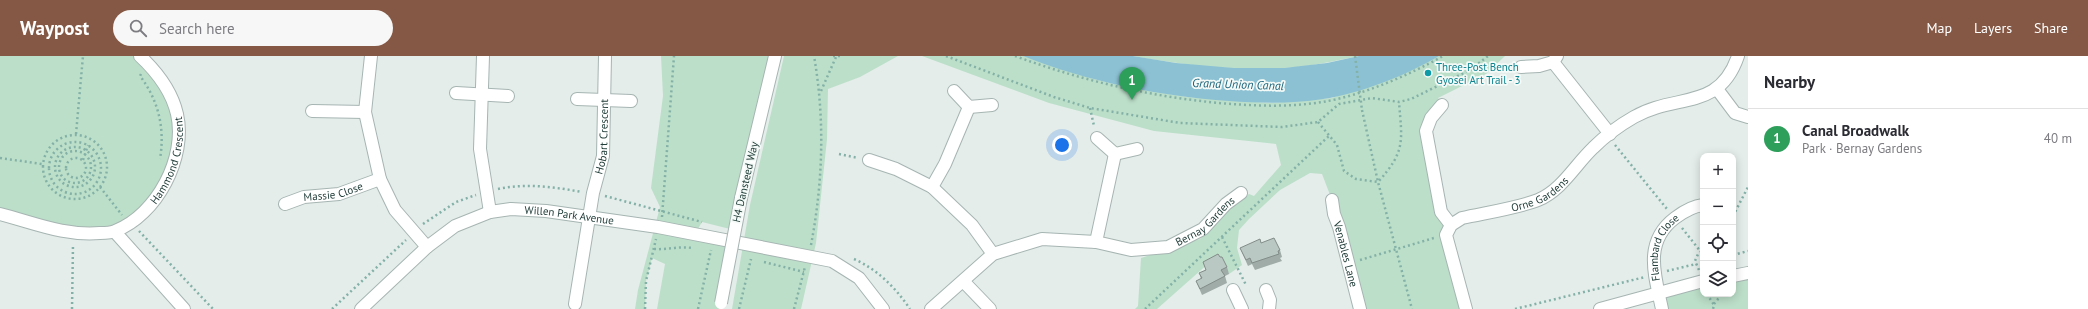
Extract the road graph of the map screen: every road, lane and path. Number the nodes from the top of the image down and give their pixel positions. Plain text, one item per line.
1 (83, 56) edge
2 (371, 56) edge
3 (483, 56) edge
4 (605, 56) edge
5 (674, 56) edge
6 (775, 56) edge
7 (814, 56) edge
8 (834, 56) edge
9 (841, 56) edge
10 (946, 56) edge
11 (1015, 56) edge
12 (1355, 56) edge
13 (1444, 56) edge
14 (1488, 56) edge
15 (1738, 56) edge
16 (1555, 59) edge
17 (144, 60) edge
18 (1521, 67) dead end
19 (1717, 89) junction
20 (954, 91) dead end
21 (456, 93) dead end
22 (820, 93) junction
23 (482, 95) junction
24 (508, 96) dead end
25 (577, 99) dead end
26 (604, 100) junction
27 (631, 101) dead end
28 (1399, 102) junction
29 (992, 105) dead end
30 (1442, 105) dead end
31 (969, 107) junction
32 (1090, 108) junction
33 (312, 111) dead end
34 (364, 112) junction
35 (1748, 117) edge
36 (1318, 122) junction
37 (76, 134) junction
38 (1608, 134) junction
39 (1330, 135) junction
40 (1097, 138) joint
41 (52, 145) junction
42 (88, 145) junction
43 (57, 149) junction
44 (1137, 149) dead end
45 (86, 150) junction
46 (84, 154) junction
47 (839, 154) dead end
48 (1115, 154) junction
49 (64, 156) junction
50 (0, 158) edge
51 (69, 160) junction
52 (83, 160) junction
53 (869, 160) joint
54 (42, 164) junction
55 (160, 165) dead end
56 (50, 166) junction
57 (55, 166) junction
58 (84, 174) junction
59 (89, 175) junction
60 (93, 176) junction
61 (99, 178) junction
62 (380, 180) junction
63 (1378, 182) junction
64 (100, 187) junction
65 (932, 187) junction
66 (1748, 187) edge
67 (83, 192) junction
68 (1241, 193) dead end
69 (85, 197) junction
70 (1332, 200) dead end
71 (285, 204) dead end
72 (1700, 206) edge
73 (1736, 210) edge
74 (490, 212) junction
75 (0, 214) edge
76 (589, 217) junction
77 (119, 218) dead end
78 (128, 218) junction
79 (1675, 218) junction
80 (660, 227) junction
81 (1448, 230) junction
82 (115, 232) junction
83 (73, 234) junction
84 (1222, 237) junction
85 (1096, 242) junction
86 (427, 247) junction
87 (695, 248) dead end
88 (654, 249) junction
89 (703, 249) dead end
90 (1396, 249) junction
91 (1700, 249) edge
92 (711, 250) junction
93 (716, 251) dead end
94 (1748, 251) edge
95 (993, 254) junction
96 (1700, 254) edge
97 (1736, 254) edge
98 (808, 256) junction
99 (746, 258) dead end
100 (752, 259) junction
101 (1348, 263) junction
102 (1696, 264) junction
103 (1700, 270) edge
104 (804, 272) junction
105 (1748, 273) edge
106 (1654, 275) junction
107 (1736, 275) edge
108 (964, 282) junction
109 (1700, 282) edge
110 (1248, 289) dead end
111 (1233, 290) dead end
112 (1266, 290) dead end
113 (1659, 294) junction
114 (1709, 297) edge
115 (1720, 297) edge
116 (575, 304) dead end
117 (1714, 305) junction
118 (720, 306) edge
119 (364, 308) edge
120 (72, 309) edge
121 (184, 309) edge
122 (213, 309) edge
123 (645, 309) edge
124 (698, 309) edge
125 (739, 309) edge
126 (794, 309) edge
127 (883, 309) edge
128 (931, 309) edge
129 (990, 309) edge
130 (1145, 309) edge
131 (1242, 309) edge
132 (1269, 309) edge
133 (1360, 309) edge
134 (1412, 309) edge
135 (1466, 309) edge
136 (1515, 309) edge
137 (1600, 309) edge
138 (1662, 309) edge
139 (1713, 309) edge

1 - 37 path
2 - 34 street
3 - 23 street
4 - 26 street, Hobart Crescent
5 - 80 path
6 - 118 street, H4 Dansteed Way, bridge
7 - 22 path
8 - 9 path
8 - 22 path
10 - 32 path
11 - 13 path
12 - 63 path, bridge
14 - 28 path
15 - 19 street, Orne Gardens
16 - 18 street
16 - 38 street
17 - 55 path
17 - 78 street, Hammond Crescent
19 - 35 street
19 - 38 street, Orne Gardens
20 - 31 street
21 - 23 street
22 - 98 path
23 - 24 street
23 - 74 street
25 - 26 street
26 - 27 street
26 - 76 street, Hobart Crescent
28 - 36 path
28 - 63 path
29 - 31 street
30 - 81 street
31 - 65 street
32 - 36 path
32 - 40 path
33 - 34 street
34 - 62 street
36 - 39 path
37 - 41 path
37 - 64 path
38 - 79 path
38 - 81 street, Orne Gardens
39 - 63 path
39 - 84 path
40 - 48 street
41 - 43 path
41 - 54 path
42 - 43 path
42 - 45 path
42 - 61 path
43 - 56 path
44 - 48 street
45 - 46 path
45 - 57 path
45 - 60 path
46 - 49 path
46 - 52 path
46 - 59 path
47 - 53 path
48 - 85 street
49 - 51 path
49 - 59 path
50 - 54 path
51 - 52 path
51 - 58 path
52 - 58 path
53 - 65 street
54 - 69 path
56 - 57 path
56 - 67 path
57 - 60 path
58 - 59 path
59 - 60 path
60 - 61 path
61 - 67 path
62 - 71 street, Massie Close
62 - 86 street
63 - 90 path
64 - 69 path
64 - 78 path
65 - 95 street
66 - 73 path
67 - 69 path
68 - 85 street, Bernay Gardens
70 - 101 street, Venables Lane
72 - 79 street, Flambard Close
74 - 76 street, Willen Park Avenue
74 - 86 street, Willen Park Avenue
75 - 83 street, Hammond Crescent
76 - 80 street, Willen Park Avenue
76 - 116 street, Hobart Crescent
77 - 78 path
78 - 82 street, Hammond Crescent
78 - 122 path
79 - 91 path
79 - 106 street, Flambard Close
80 - 88 path
80 - 98 street, Willen Park Avenue
81 - 90 path
81 - 135 street
82 - 83 street, Hammond Crescent
82 - 121 street
83 - 120 path
84 - 110 path
84 - 130 path
85 - 95 street, Bernay Gardens
86 - 119 street, Willen Park Avenue
87 - 88 path
88 - 123 path
89 - 92 path
90 - 101 path
90 - 134 path
92 - 93 path
92 - 124 path
94 - 97 path
95 - 108 street, Bernay Gardens
96 - 102 path
98 - 104 path
98 - 127 street, Willen Park Avenue
99 - 100 path
100 - 104 path
100 - 125 path
101 - 133 street, Venables Lane
102 - 103 path
102 - 106 path
104 - 126 path
105 - 107 street
106 - 113 street, Flambard Close
106 - 136 path
108 - 128 street, Bernay Gardens
108 - 129 street
109 - 113 street
111 - 131 street
112 - 132 street
113 - 137 street
113 - 138 street, Flambard Close
114 - 117 path
115 - 117 path
117 - 139 path

